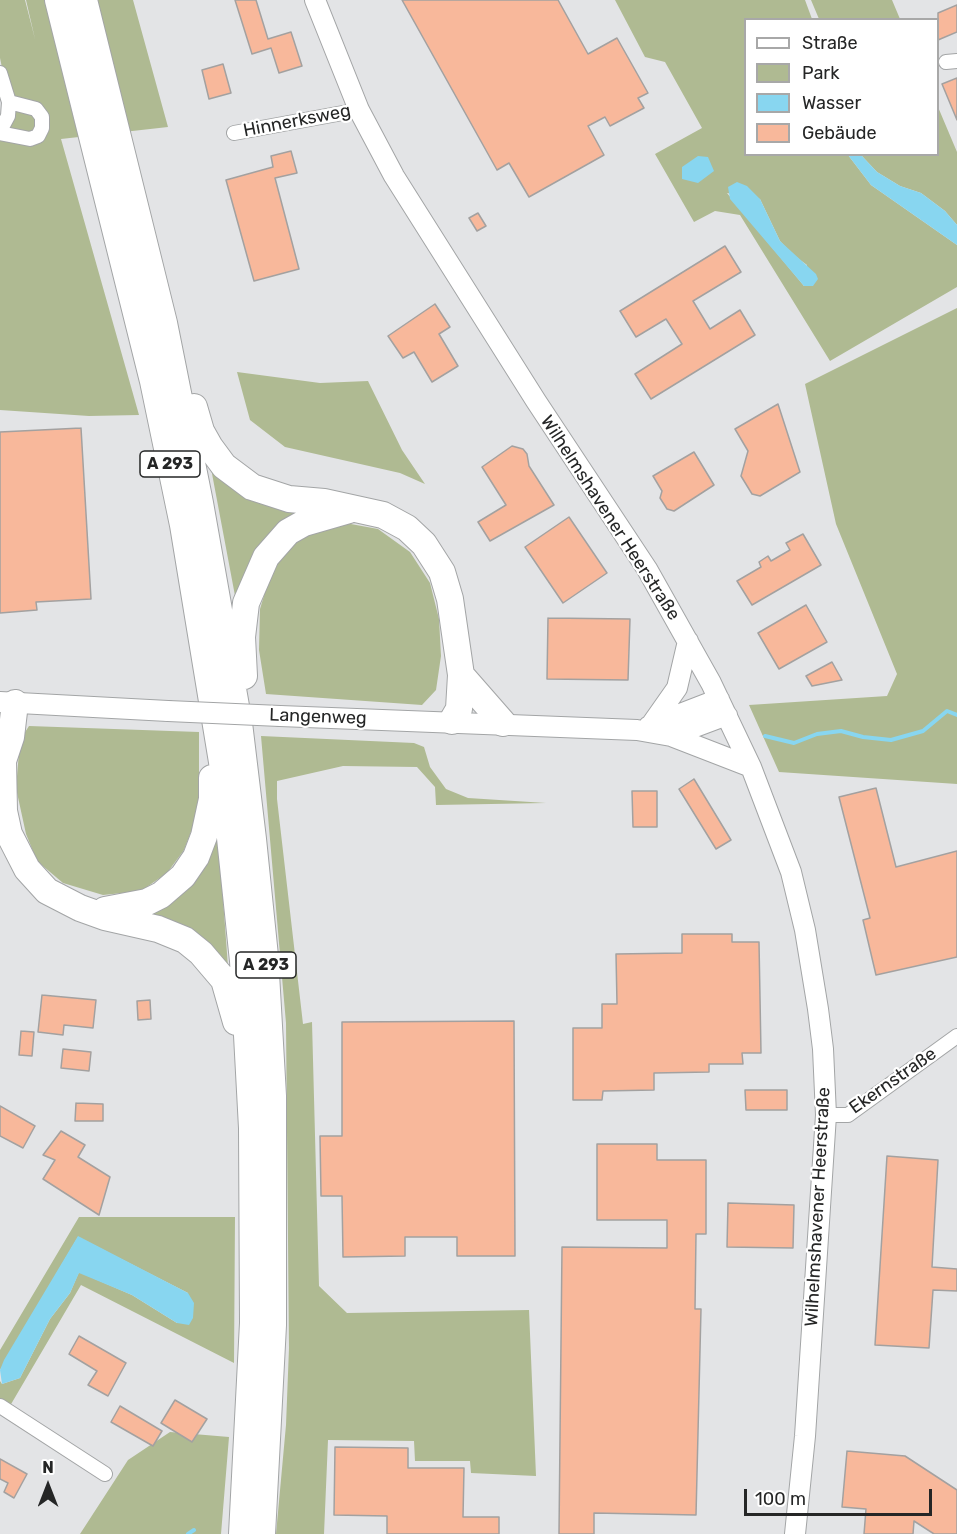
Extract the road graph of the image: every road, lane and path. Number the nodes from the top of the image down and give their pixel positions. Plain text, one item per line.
1 (58, 0) edge
2 (84, 0) edge
3 (315, 0) edge
4 (0, 74) edge
5 (9, 102) junction
6 (359, 110) junction
7 (0, 132) edge
8 (234, 133) dead end
9 (164, 323) junction
10 (356, 509) junction
11 (454, 636) junction
12 (688, 641) junction
13 (461, 675) junction
14 (211, 701) junction
15 (7, 702) edge
16 (723, 707) junction
17 (452, 721) junction
18 (239, 723) junction
19 (503, 723) junction
20 (644, 727) junction
21 (671, 736) junction
22 (2, 755) edge
23 (751, 767) junction
24 (80, 908) junction
25 (957, 1036) edge
26 (826, 1115) junction
27 (252, 1128) junction
28 (0, 1406) edge
29 (105, 1474) dead end
30 (242, 1534) edge
31 (262, 1534) edge
32 (795, 1534) edge

1 - 14 highway, A 293
2 - 9 highway, A 293
3 - 6 street, Wilhelmshavener Heerstraße
4 - 5 street
5 - 7 street
5 - 7 street
6 - 8 street, Hinnerksweg
6 - 12 street, Wilhelmshavener Heerstraße
9 - 10 highway
9 - 18 highway, A 293
10 - 11 highway
10 - 18 highway
11 - 13 highway
11 - 17 highway
12 - 16 street, Wilhelmshavener Heerstraße
12 - 20 street
13 - 17 highway
13 - 19 highway
14 - 24 highway
14 - 27 highway, A 293
15 - 17 street, Langenweg, bridge
15 - 22 highway
16 - 20 street, Langenweg
16 - 21 street
16 - 23 street, Wilhelmshavener Heerstraße
17 - 19 street, Langenweg
18 - 31 highway, A 293
19 - 20 street, Langenweg
20 - 21 street, Langenweg
21 - 23 street, Langenweg
22 - 24 highway
23 - 26 street, Wilhelmshavener Heerstraße
24 - 27 highway
25 - 26 street, Ekernstraße
26 - 32 street, Wilhelmshavener Heerstraße
27 - 30 highway, A 293
28 - 29 street

